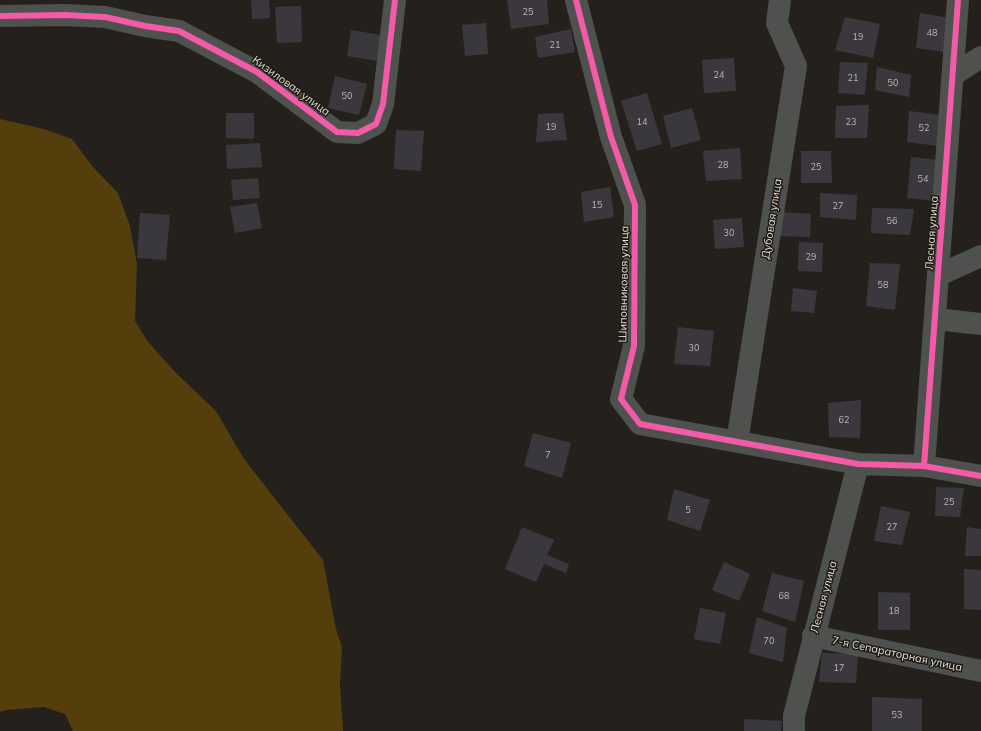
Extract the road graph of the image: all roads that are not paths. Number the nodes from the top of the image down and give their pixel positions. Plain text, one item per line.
1 (395, 0) edge
2 (576, 0) edge
3 (780, 0) edge
4 (958, 0) edge
5 (64, 8) edge
6 (0, 16) edge
7 (981, 57) edge
8 (953, 74) junction
9 (981, 256) edge
10 (939, 275) junction
11 (936, 319) junction
12 (981, 324) edge
13 (737, 442) junction
14 (858, 464) junction
15 (924, 466) junction
16 (981, 476) edge
17 (813, 636) junction
18 (981, 671) edge
19 (794, 731) edge

1 - 5 street, Кизиловая улица
2 - 13 street, Шиповниковая улица
3 - 13 street, Дубовая улица
4 - 8 street, Лесная улица
5 - 6 street, Кизиловая улица
7 - 8 street
8 - 10 street, Лесная улица
9 - 10 street
10 - 11 street, Лесная улица
11 - 12 street
11 - 15 street, Лесная улица
13 - 14 street, Шиповниковая улица
14 - 15 street, Шиповниковая улица
14 - 17 street, Лесная улица
15 - 16 street, Шиповниковая улица
17 - 18 street, 7-я Сепараторная улица
17 - 19 street, Лесная улица

